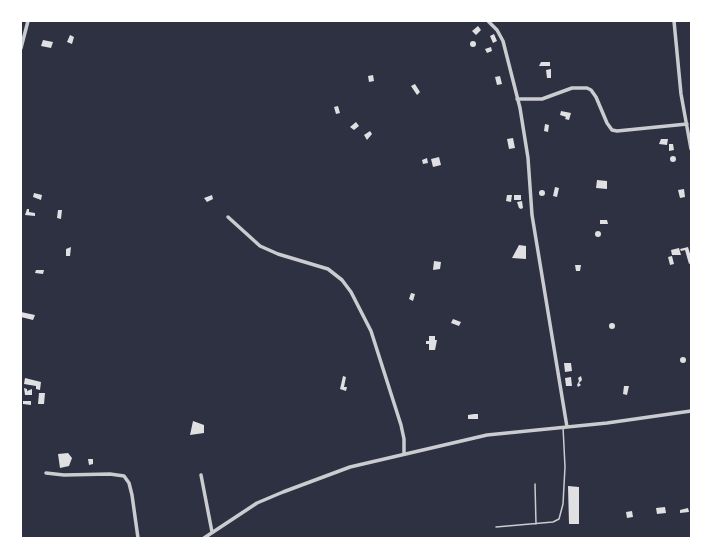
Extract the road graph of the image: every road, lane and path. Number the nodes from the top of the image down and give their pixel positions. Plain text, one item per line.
1 (28, 21) edge
2 (488, 21) edge
3 (674, 21) edge
4 (21, 48) edge
5 (517, 99) junction
6 (691, 114) edge
7 (685, 116) junction
8 (687, 124) junction
9 (691, 149) edge
10 (228, 216) dead end
11 (691, 411) edge
12 (565, 427) junction
13 (404, 454) junction
14 (46, 473) dead end
15 (201, 475) dead end
16 (535, 484) dead end
17 (536, 524) junction
18 (496, 527) dead end
19 (212, 532) junction
20 (138, 538) edge
21 (204, 538) edge

1 - 4 street
2 - 5 street
3 - 7 street
5 - 8 street
5 - 12 street
6 - 7 street
7 - 8 street
8 - 9 street
10 - 13 street
11 - 12 street
12 - 13 street
12 - 17 lane
13 - 19 street
14 - 20 street
15 - 19 street
16 - 17 lane
17 - 18 lane
19 - 21 street

